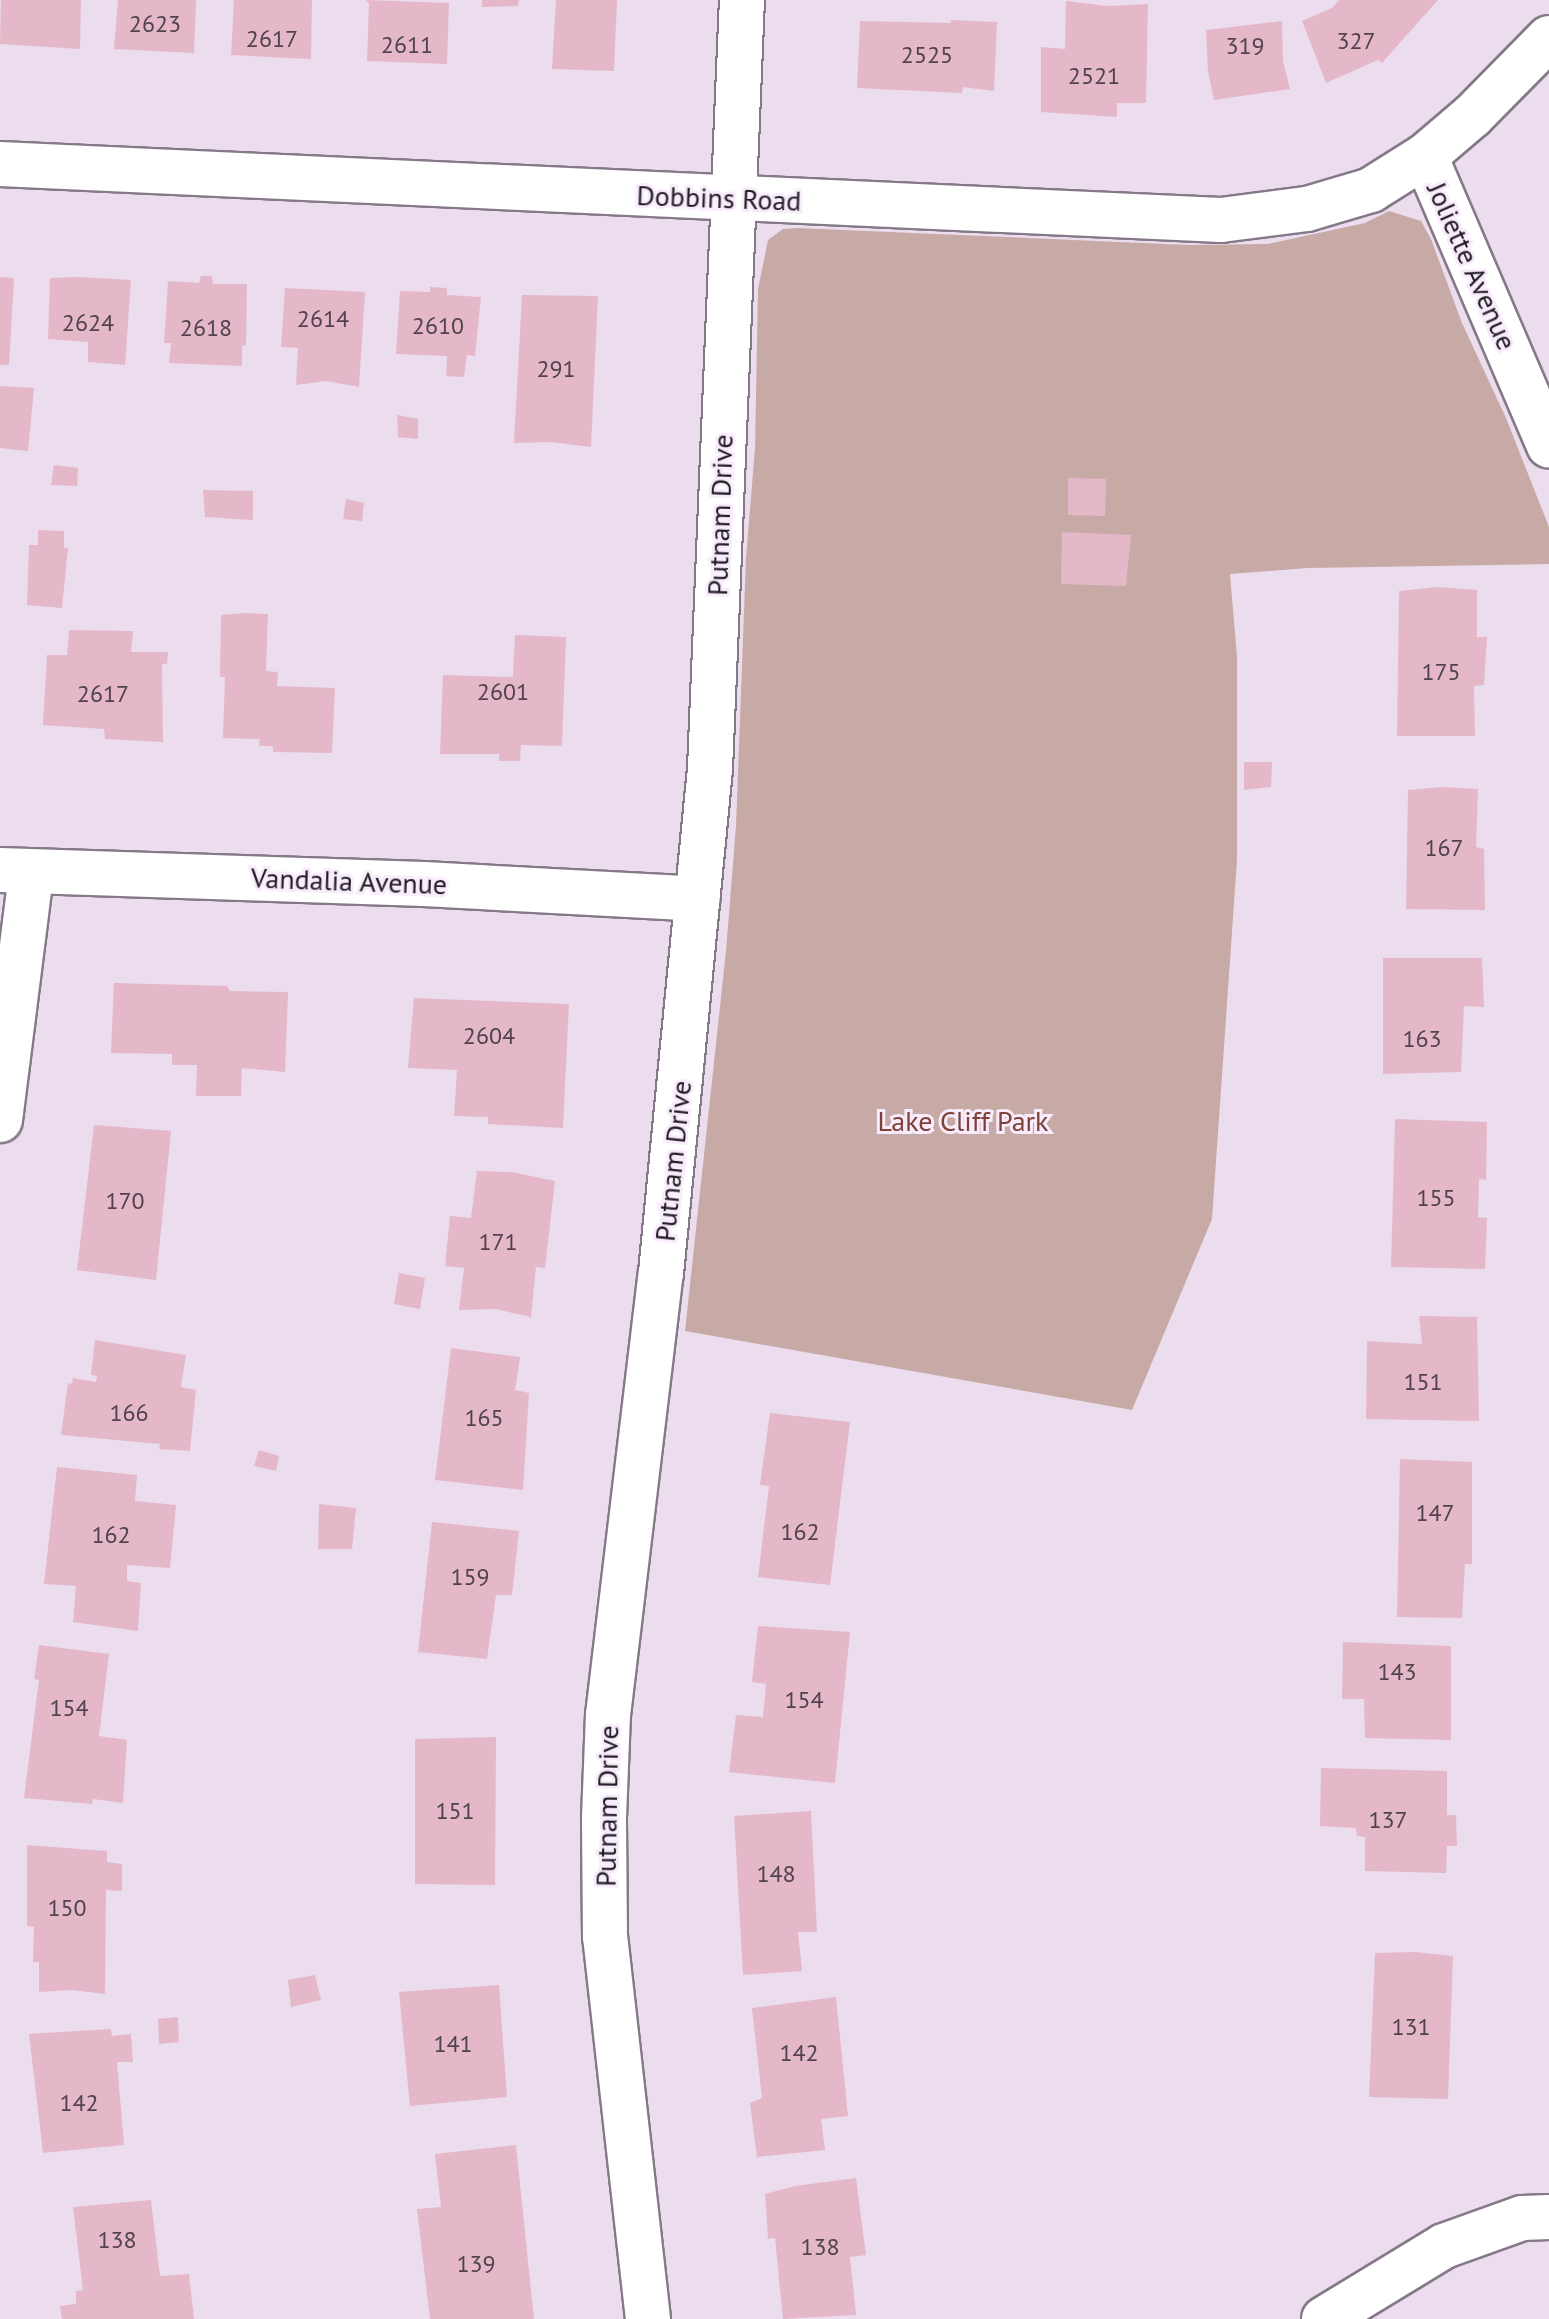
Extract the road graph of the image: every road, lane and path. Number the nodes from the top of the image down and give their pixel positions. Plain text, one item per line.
1 (742, 0) edge
2 (1549, 38) edge
3 (1425, 156) junction
4 (0, 164) edge
5 (732, 200) junction
6 (1549, 446) edge
7 (15, 871) edge
8 (698, 899) junction
9 (0, 1120) edge
10 (1549, 2217) edge
11 (648, 2319) edge
12 (1324, 2319) edge

1 - 5 street, Putnam Drive
2 - 3 street, Joliette Avenue
3 - 5 street, Dobbins Road
3 - 6 street, Joliette Avenue
4 - 5 street, Dobbins Road
5 - 8 street, Putnam Drive
7 - 8 street, Vandalia Avenue
7 - 9 street
8 - 11 street, Putnam Drive
10 - 12 street

